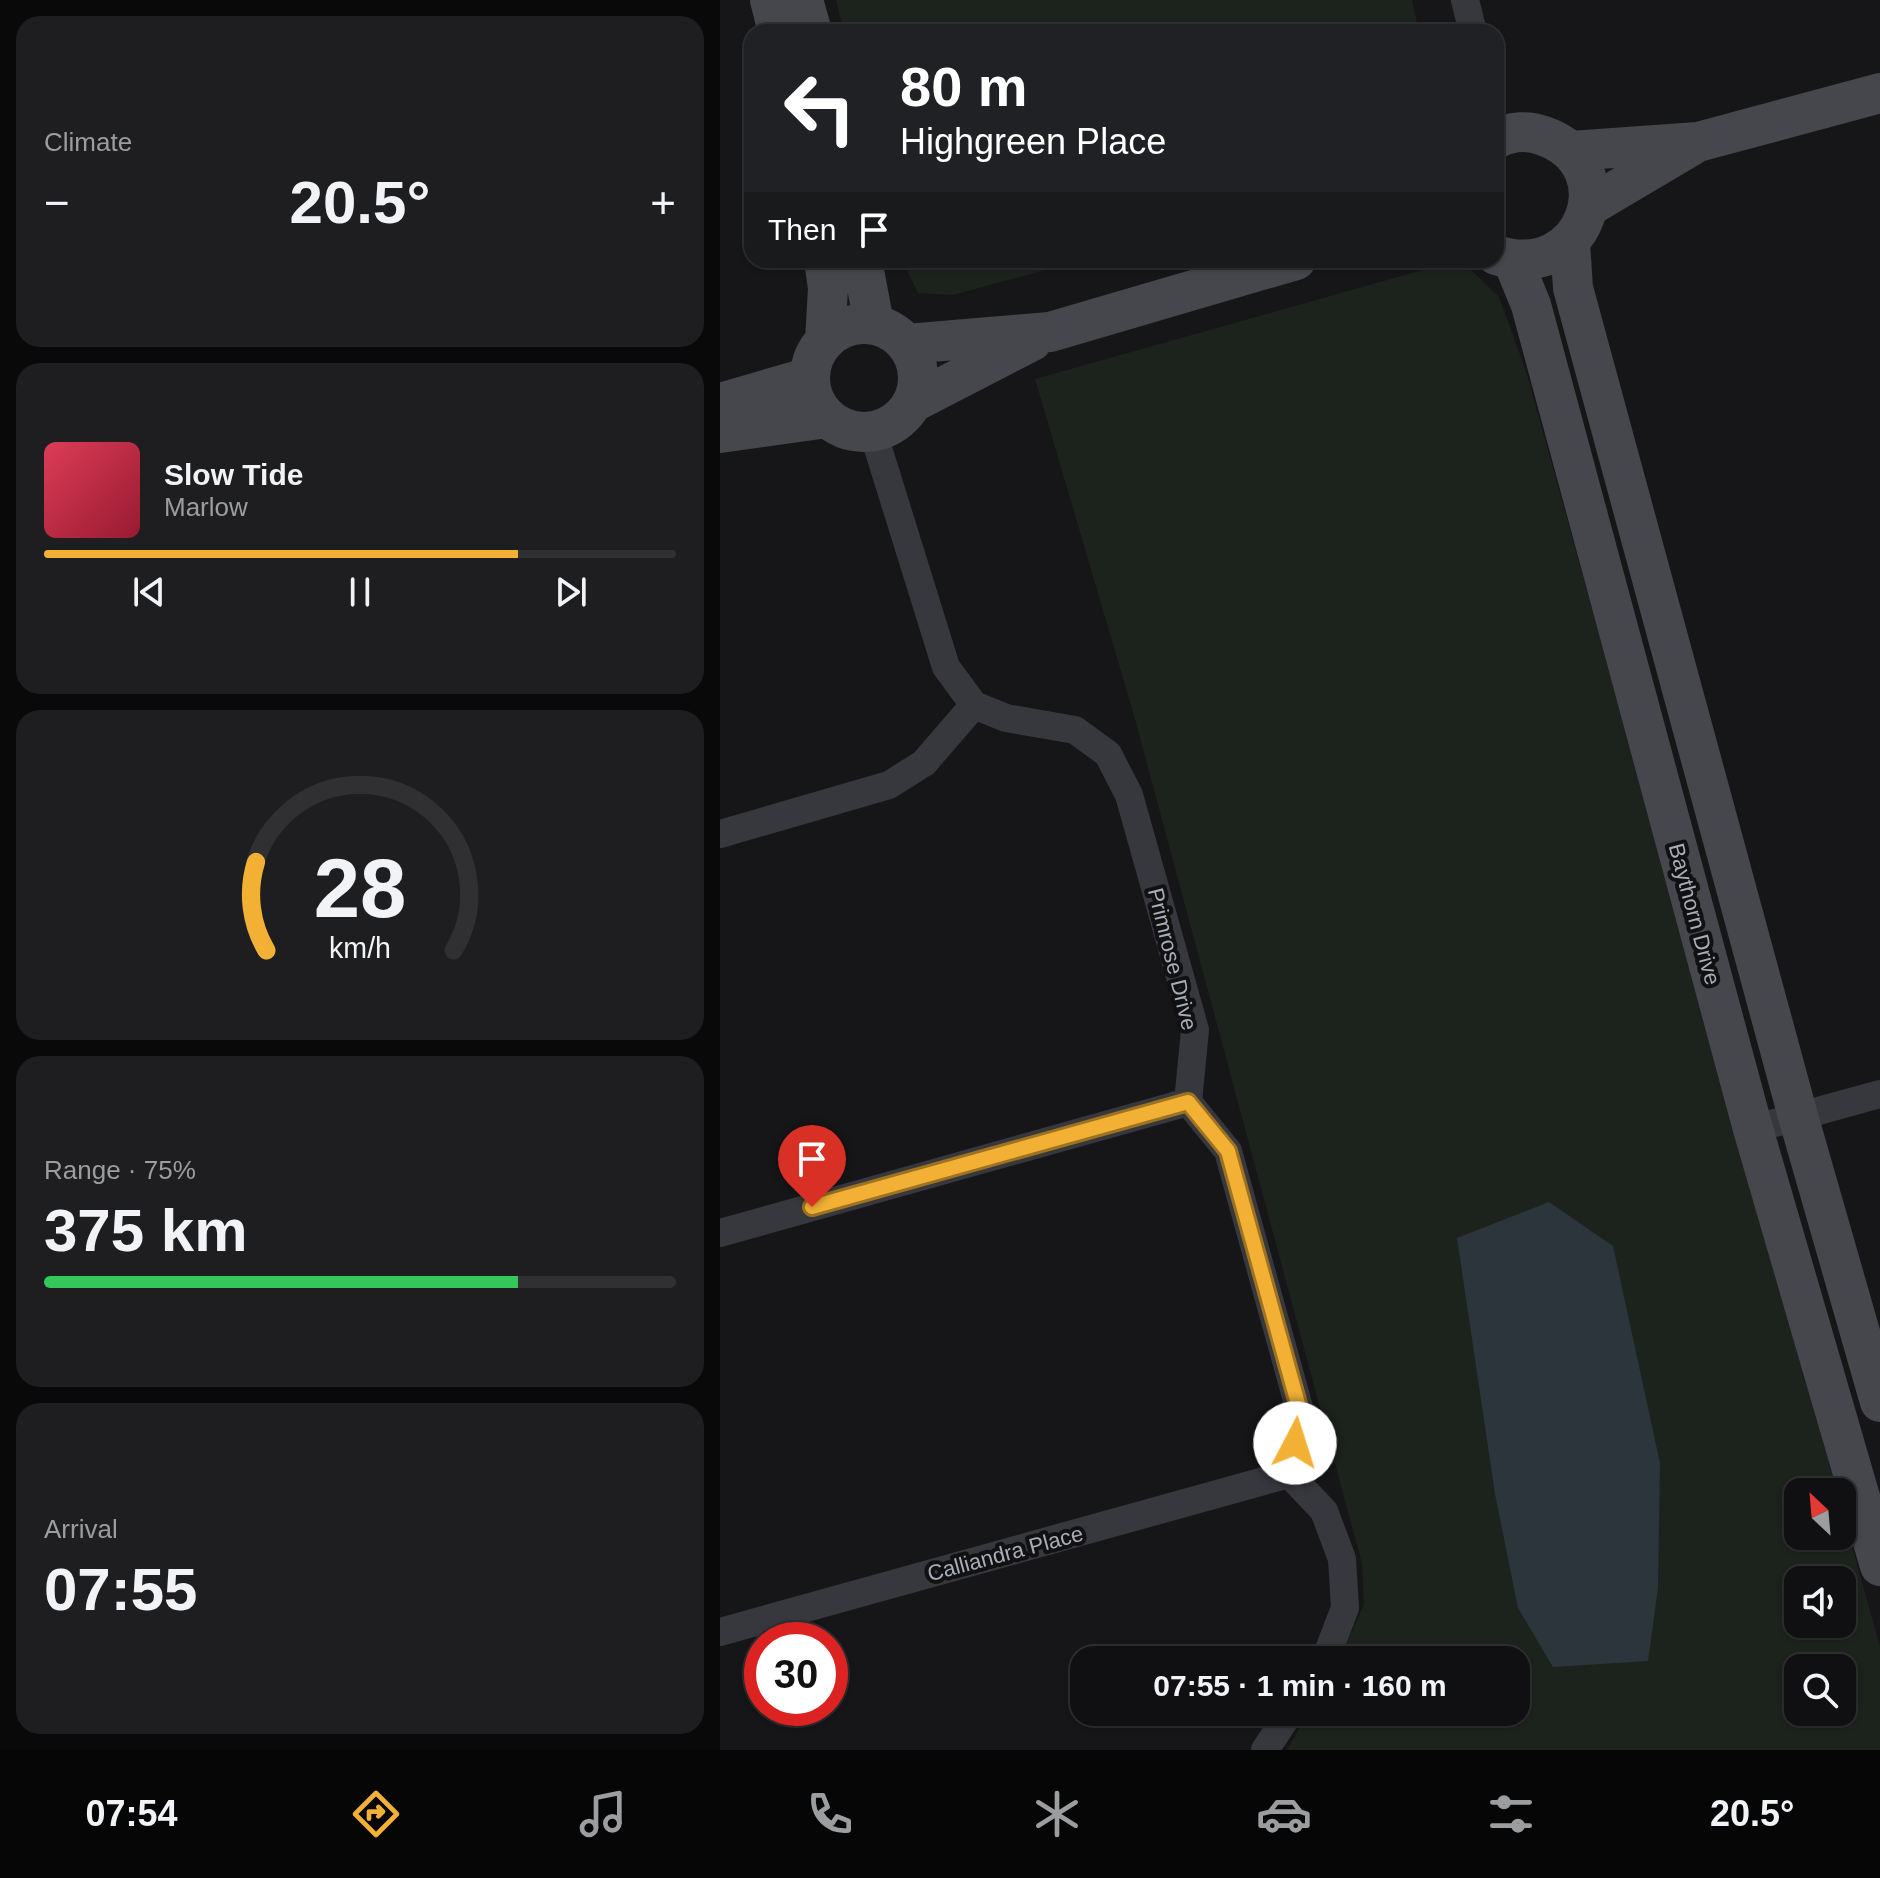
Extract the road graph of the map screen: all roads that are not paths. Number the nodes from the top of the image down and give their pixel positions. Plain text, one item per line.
1 (770, 0) edge
2 (803, 0) edge
3 (1465, 0) edge
4 (776, 24) edge
5 (810, 24) edge
6 (1471, 24) edge
7 (1880, 93) edge
8 (1504, 131) edge
9 (1698, 142) junction
10 (1571, 151) junction
11 (1588, 207) junction
12 (1570, 243) junction
13 (1504, 258) edge
14 (825, 268) edge
15 (865, 268) edge
16 (1269, 268) edge
17 (1050, 332) junction
18 (890, 334) junction
19 (825, 341) junction
20 (810, 377) junction
21 (914, 402) junction
22 (720, 403) edge
23 (827, 418) junction
24 (873, 432) junction
25 (720, 433) edge
26 (974, 705) junction
27 (720, 834) edge
28 (1880, 1094) edge
29 (1188, 1102) junction
30 (1798, 1116) junction
31 (1753, 1129) junction
32 (720, 1233) edge
33 (1880, 1402) edge
34 (1289, 1474) junction
35 (1880, 1566) edge
36 (720, 1632) edge
37 (1330, 1646) edge
38 (1281, 1726) edge
39 (1265, 1750) edge

1 - 4 street
2 - 5 street
3 - 6 street
7 - 9 street
8 - 10 street
9 - 10 street
9 - 11 street
10 - 11 street
11 - 12 street
12 - 13 street
12 - 30 street, Baythorn Drive
13 - 31 street, Baythorn Drive
14 - 19 street
15 - 18 street
16 - 17 street
17 - 18 street
17 - 21 street
18 - 19 street
18 - 21 street
19 - 20 street
20 - 22 street
20 - 23 street
21 - 24 street
23 - 24 street
23 - 25 street
24 - 26 street
26 - 27 street
26 - 29 street, Primrose Drive
28 - 30 street
29 - 32 street
29 - 34 street
30 - 31 street
30 - 33 street, Baythorn Drive
31 - 35 street, Baythorn Drive
34 - 36 street, Calliandra Place
34 - 37 street
38 - 39 street

